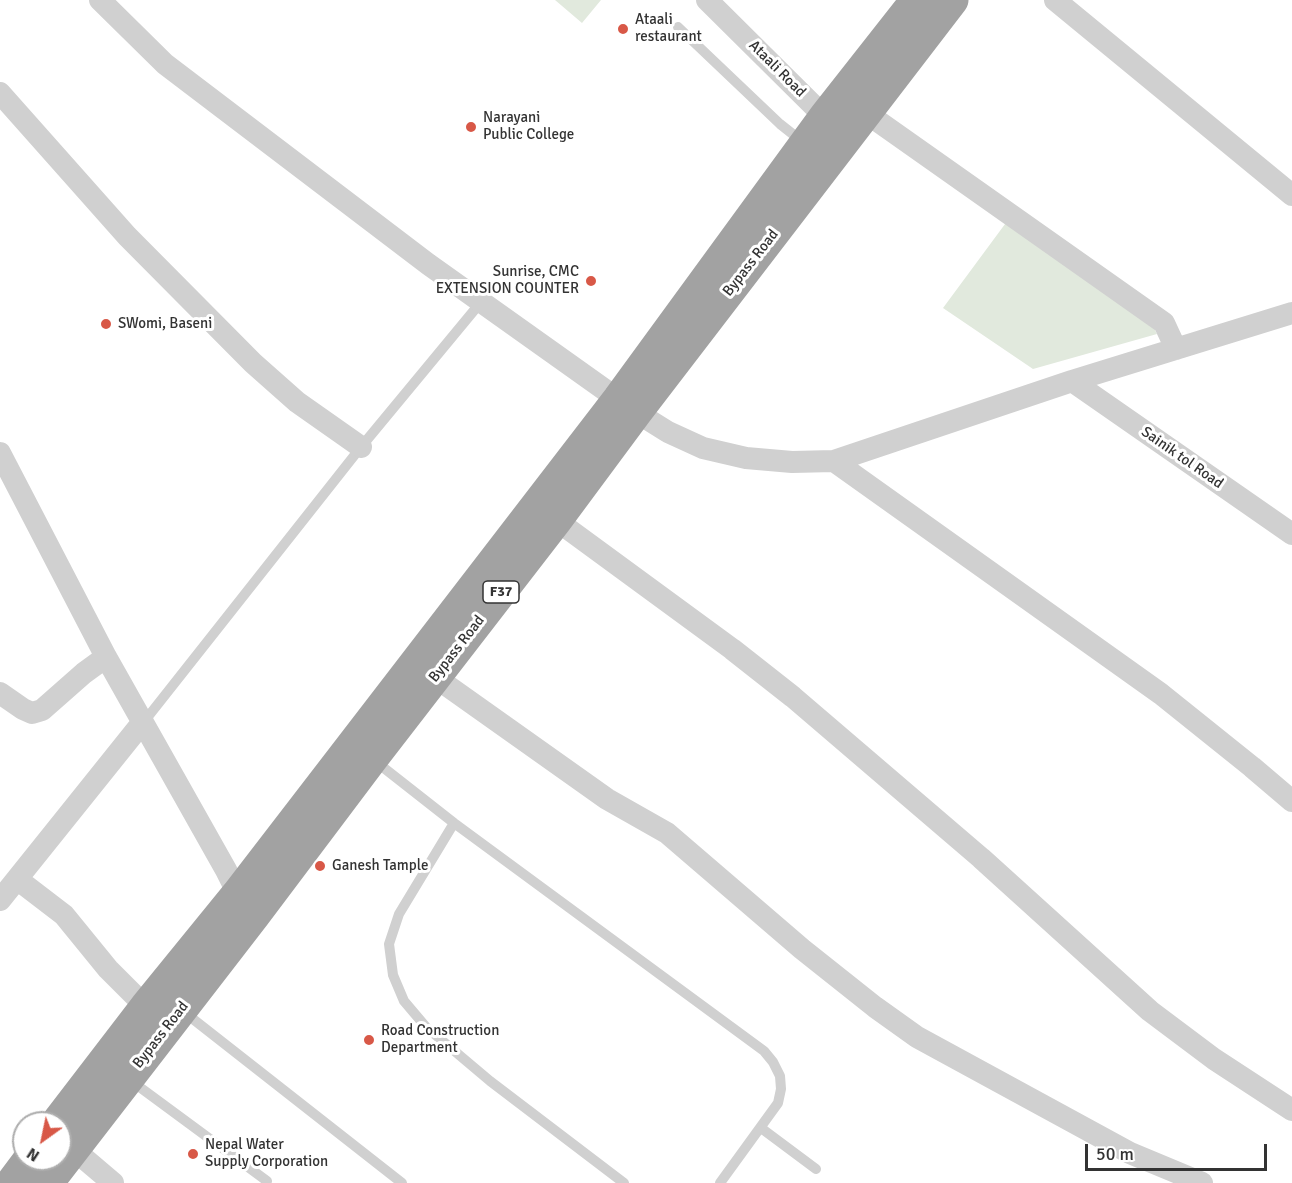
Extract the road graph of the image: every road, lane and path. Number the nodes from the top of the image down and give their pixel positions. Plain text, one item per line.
1 (100, 0) edge
2 (708, 0) edge
3 (917, 0) edge
4 (952, 0) edge
5 (1056, 0) edge
6 (678, 27) dead end
7 (0, 93) edge
8 (846, 115) junction
9 (806, 144) junction
10 (1292, 195) edge
11 (481, 302) junction
12 (1292, 313) edge
13 (1176, 349) junction
14 (1071, 381) junction
15 (627, 406) junction
16 (362, 447) junction
17 (0, 453) edge
18 (834, 461) junction
19 (556, 520) junction
20 (1292, 534) edge
21 (106, 657) junction
22 (435, 677) junction
23 (0, 693) edge
24 (142, 723) junction
25 (372, 758) junction
26 (1292, 801) edge
27 (454, 823) junction
28 (17, 879) junction
29 (238, 894) junction
30 (0, 900) edge
31 (165, 1001) junction
32 (128, 1078) junction
33 (1292, 1110) edge
34 (72, 1127) edge
35 (761, 1128) junction
36 (72, 1130) edge
37 (72, 1143) edge
38 (816, 1170) dead end
39 (267, 1181) dead end
40 (113, 1183) edge
41 (402, 1183) edge
42 (624, 1183) edge
43 (720, 1183) edge
44 (1202, 1183) edge

1 - 11 street
2 - 8 street, Ataali Road
3 - 8 highway, Bypass Road / F37
4 - 8 highway, Bypass Road / F37
5 - 10 street
6 - 9 lane
7 - 16 street
8 - 9 highway, Bypass Road / F37
8 - 13 street, Ataali Road
8 - 15 highway, Bypass Road / F37
9 - 15 highway, Bypass Road / F37
11 - 15 street
11 - 16 lane
12 - 13 street
13 - 14 street
14 - 18 street
14 - 20 street, Sainik tol Road
15 - 18 street
15 - 19 highway, Bypass Road / F37
15 - 29 highway, Bypass Road / F37
16 - 24 lane
17 - 21 street
18 - 26 street
19 - 22 highway, Bypass Road / F37
19 - 33 street
21 - 23 street
21 - 24 street
22 - 25 highway, Bypass Road / F37
22 - 44 street
24 - 28 street
24 - 29 street
25 - 27 lane
25 - 31 highway, Bypass Road / F37
27 - 35 lane
27 - 42 lane
28 - 30 street
28 - 31 street
29 - 31 highway, Bypass Road / F37
31 - 32 highway, Bypass Road / F37
31 - 34 highway, Bypass Road / F37
31 - 41 lane
32 - 36 highway, Bypass Road / F37
32 - 39 lane
35 - 38 lane
35 - 43 lane
37 - 40 street

